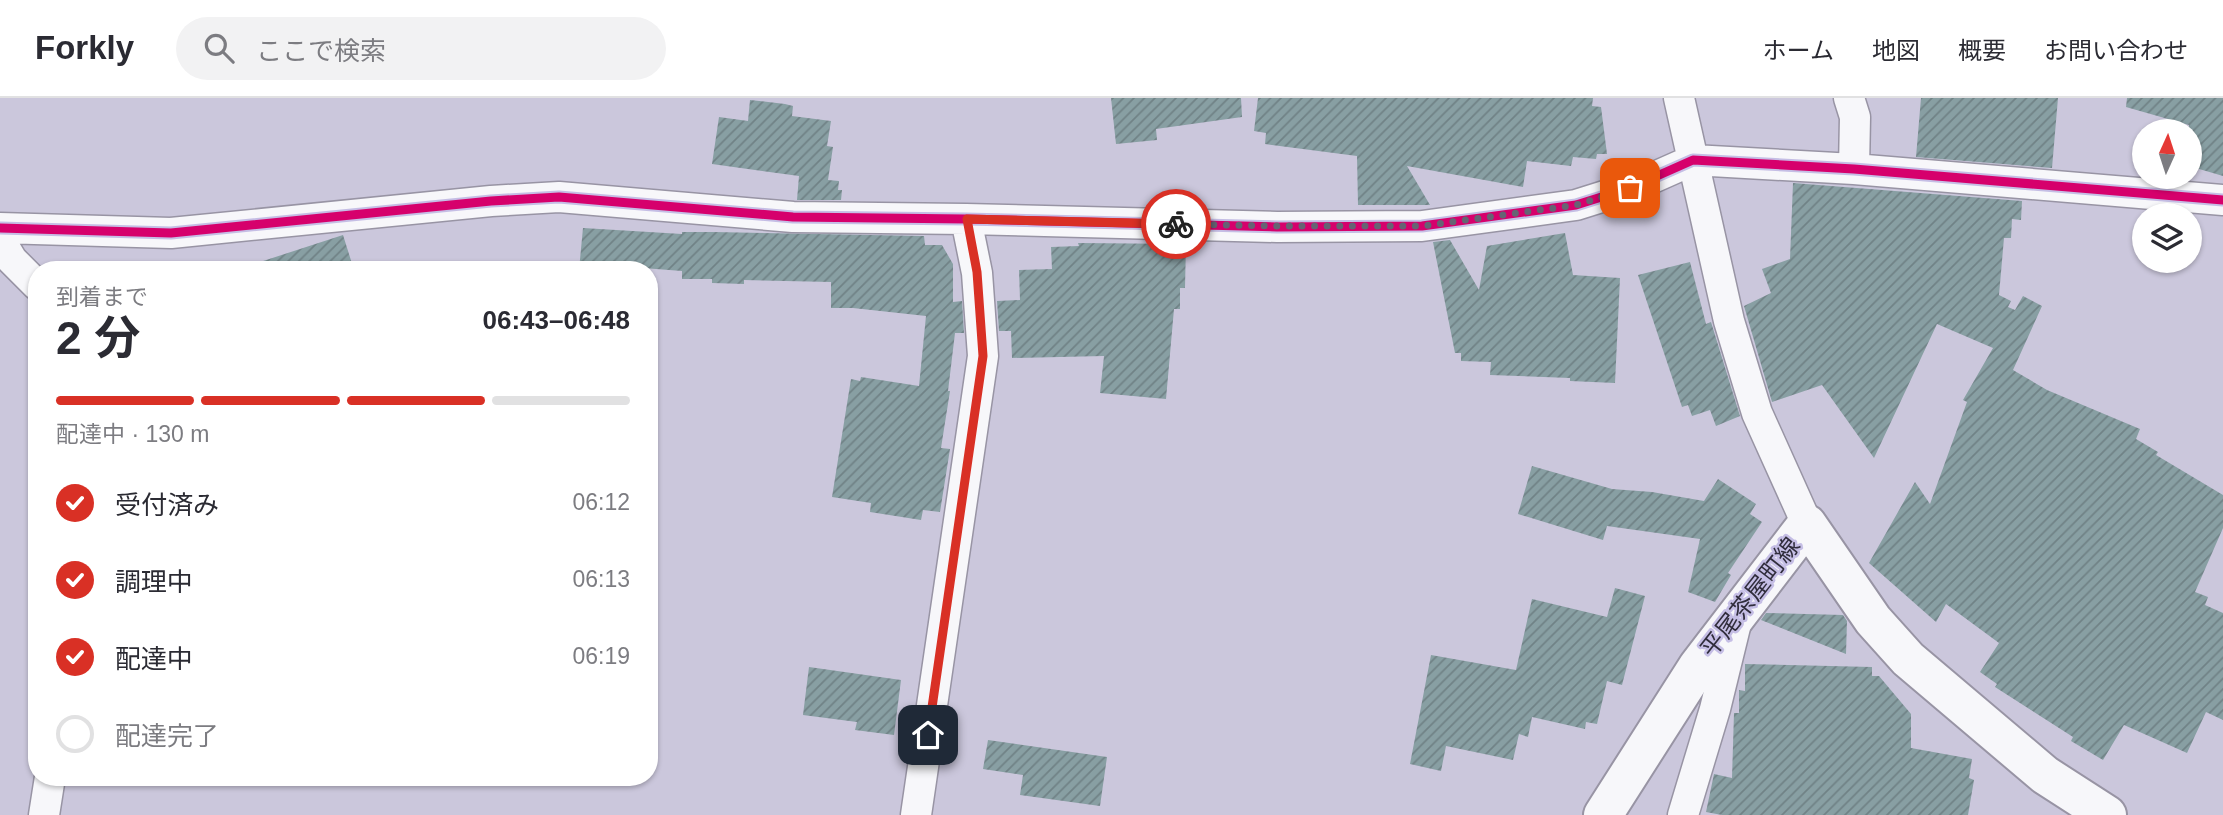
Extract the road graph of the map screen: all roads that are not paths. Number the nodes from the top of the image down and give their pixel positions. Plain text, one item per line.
1 (1679, 98) edge
2 (1849, 98) edge
3 (1693, 160) junction
4 (1854, 169) junction
5 (2223, 200) edge
6 (967, 219) junction
7 (0, 228) edge
8 (0, 240) edge
9 (28, 276) edge
10 (1807, 524) junction
11 (1738, 613) junction
12 (49, 786) edge
13 (44, 815) edge
14 (916, 815) edge
15 (1603, 815) edge
16 (1683, 815) edge
17 (2107, 815) edge

1 - 3 street
2 - 4 street
3 - 4 street
3 - 6 street
3 - 10 street
4 - 5 street
6 - 7 street
6 - 14 street
8 - 9 street
10 - 11 main road, 平尾茶屋町線
10 - 17 main road, 平尾茶屋町線
11 - 15 main road, 平尾茶屋町線
11 - 16 street
12 - 13 street

